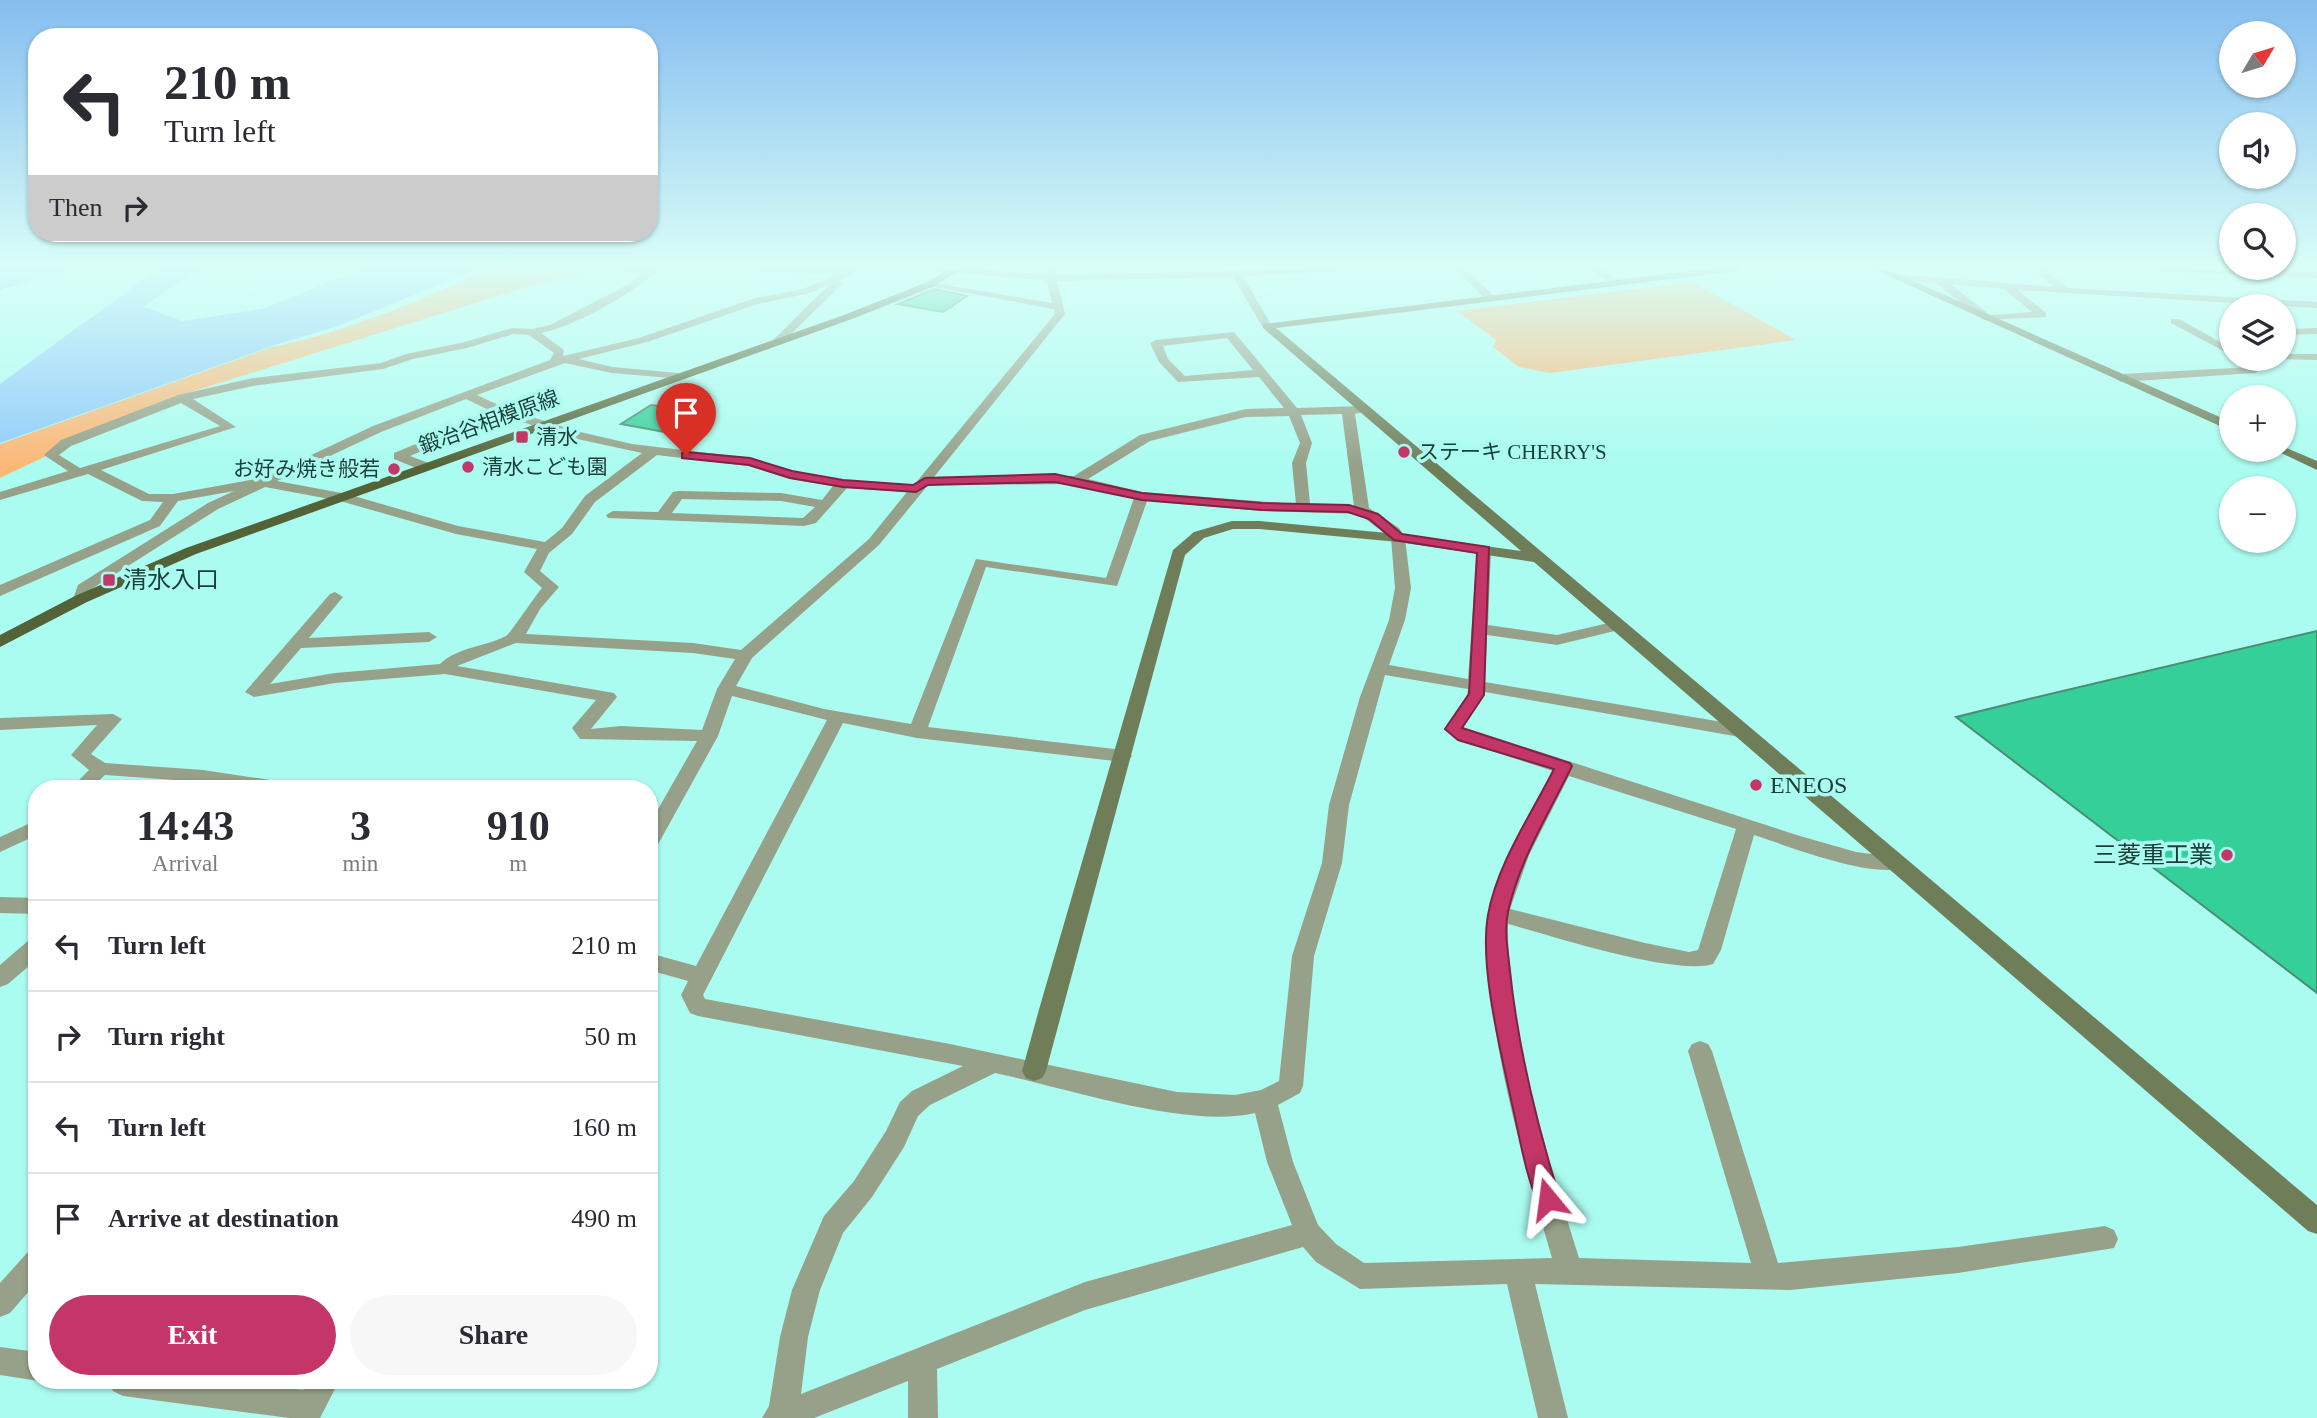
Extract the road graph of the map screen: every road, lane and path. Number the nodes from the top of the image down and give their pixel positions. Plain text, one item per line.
1 (502, 334) edge
2 (535, 334) edge
3 (660, 334) edge
4 (785, 334) edge
5 (799, 334) edge
6 (1043, 334) edge
7 (1229, 334) edge
8 (1230, 334) edge
9 (1275, 334) edge
10 (2024, 334) edge
11 (2199, 334) edge
12 (776, 343) junction
13 (2219, 345) edge
14 (2296, 357) edge
15 (2317, 357) edge
16 (559, 360) junction
17 (2238, 371) edge
18 (1260, 373) junction
19 (678, 377) junction
20 (2121, 378) junction
21 (466, 395) junction
22 (182, 398) junction
23 (1356, 410) junction
24 (1293, 411) junction
25 (503, 412) junction
26 (2219, 423) edge
27 (544, 425) junction
28 (652, 452) junction
29 (2296, 457) edge
30 (2317, 466) edge
31 (426, 467) junction
32 (84, 471) junction
33 (1077, 480) junction
34 (261, 482) junction
35 (843, 484) junction
36 (920, 485) junction
37 (0, 496) edge
38 (1142, 496) junction
39 (342, 497) junction
40 (173, 498) junction
41 (823, 504) junction
42 (1303, 508) junction
43 (1362, 510) junction
44 (613, 515) dead end
45 (662, 517) junction
46 (155, 523) junction
47 (176, 529) junction
48 (1398, 538) junction
49 (548, 547) junction
50 (1484, 550) junction
51 (1537, 558) junction
52 (0, 591) edge
53 (335, 597) dead end
54 (81, 599) junction
55 (1617, 626) junction
56 (1480, 629) junction
57 (429, 637) dead end
58 (515, 638) junction
59 (0, 642) edge
60 (296, 643) junction
61 (745, 655) junction
62 (444, 669) junction
63 (1380, 669) junction
64 (1476, 686) junction
65 (726, 689) junction
66 (837, 718) junction
67 (0, 724) edge
68 (1740, 731) junction
69 (917, 732) junction
70 (709, 736) junction
71 (1123, 756) junction
72 (1564, 766) junction
73 (101, 769) junction
74 (89, 780) edge
75 (188, 780) edge
76 (1747, 825) junction
77 (658, 827) edge
78 (28, 831) edge
79 (0, 845) edge
80 (1895, 863) junction
81 (0, 905) edge
82 (28, 906) edge
83 (1498, 914) junction
84 (28, 954) edge
85 (658, 964) edge
86 (702, 976) junction
87 (0, 978) edge
88 (1700, 1051) dead end
89 (993, 1063) junction
90 (1034, 1071) junction
91 (1264, 1100) junction
92 (2317, 1222) edge
93 (1308, 1233) junction
94 (2105, 1239) dead end
95 (1518, 1270) junction
96 (28, 1272) edge
97 (1570, 1273) junction
98 (1769, 1277) junction
99 (0, 1303) edge
100 (922, 1360) junction
101 (0, 1361) edge
102 (28, 1366) edge
103 (195, 1389) edge
104 (313, 1402) edge
105 (780, 1417) edge
106 (923, 1418) edge
107 (1553, 1418) edge

1 - 22 street
2 - 16 street
3 - 16 street
4 - 12 street
5 - 12 main road, 鍛冶谷相模原線
6 - 36 street
7 - 18 street
8 - 18 street
9 - 23 street
10 - 20 street
11 - 13 street
12 - 19 main road, 鍛冶谷相模原線
14 - 15 street
16 - 19 street
16 - 21 street
17 - 20 street
18 - 24 street
19 - 27 main road, 鍛冶谷相模原線
20 - 26 street
21 - 25 street
21 - 34 street
22 - 32 street
22 - 32 street
23 - 24 street
23 - 43 street
23 - 51 street
24 - 33 street
24 - 42 street
25 - 27 street
25 - 31 street
27 - 28 street
27 - 31 main road, 鍛冶谷相模原線
28 - 35 street
28 - 49 street
29 - 30 street
31 - 39 main road, 鍛冶谷相模原線
32 - 37 street
32 - 40 street
33 - 36 street
33 - 38 street
34 - 39 street
34 - 40 street
34 - 47 street
35 - 36 street
35 - 41 street
36 - 61 street
38 - 42 street
38 - 69 street
39 - 49 street
39 - 54 main road, 鍛冶谷相模原線
40 - 46 street
41 - 45 street
41 - 45 street
42 - 43 street
43 - 48 street
44 - 45 street
46 - 47 street
46 - 52 street
47 - 54 street
48 - 50 street
48 - 63 street
48 - 71 street
49 - 58 street
50 - 51 street
50 - 56 street
51 - 55 street
53 - 60 street
54 - 59 main road, 鍛冶谷相模原線
55 - 56 street
55 - 68 street
56 - 64 street
57 - 60 street
58 - 61 street
58 - 62 street
60 - 62 street
61 - 65 street
62 - 70 street
63 - 64 street
63 - 91 street
64 - 68 street
64 - 72 street
65 - 66 street
65 - 70 street
66 - 69 street
66 - 86 street
67 - 73 street
68 - 80 street
69 - 71 street
70 - 77 street
71 - 90 street
72 - 76 street
72 - 83 street
73 - 74 street
73 - 75 street
76 - 80 street
76 - 83 street
78 - 79 street
80 - 92 street
81 - 82 street
83 - 97 street
84 - 87 street
85 - 86 street
86 - 89 street
88 - 98 street
89 - 90 street
89 - 105 street
90 - 91 street
91 - 93 street
93 - 95 street
93 - 100 street
94 - 98 street
95 - 97 street
95 - 107 street
96 - 99 street
97 - 98 street
100 - 105 street
100 - 106 street
101 - 102 street
103 - 104 street

